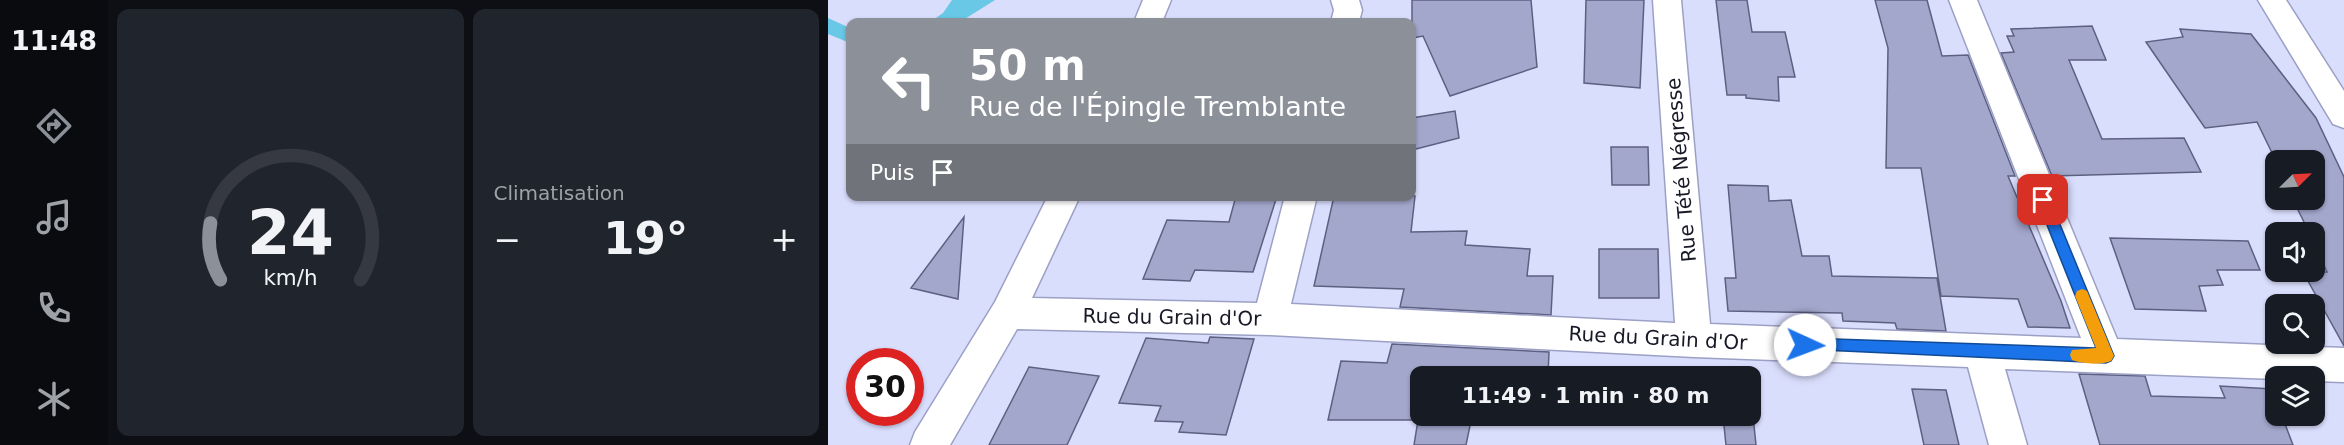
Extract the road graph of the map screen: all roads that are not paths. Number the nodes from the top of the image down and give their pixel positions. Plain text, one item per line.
1 (1157, 0) edge
2 (1346, 0) edge
3 (1667, 0) edge
4 (1963, 0) edge
5 (2271, 0) edge
6 (1150, 18) edge
7 (1345, 18) edge
8 (2344, 116) edge
9 (1062, 201) edge
10 (1300, 201) edge
11 (1007, 313) junction
12 (1270, 319) junction
13 (1694, 340) junction
14 (1982, 352) junction
15 (2106, 356) junction
16 (2344, 365) edge
17 (929, 445) edge
18 (2008, 445) edge

1 - 6 street
2 - 7 street
3 - 13 street, Rue Tété Négresse
4 - 15 street
5 - 8 street
9 - 11 street
10 - 12 street
11 - 12 street, Rue du Grain d'Or
11 - 17 street
12 - 13 street, Rue du Grain d'Or
13 - 14 street, Rue du Grain d'Or
14 - 15 street, Rue du Grain d'Or
14 - 18 street
15 - 16 street, Rue du Grain d'Or

